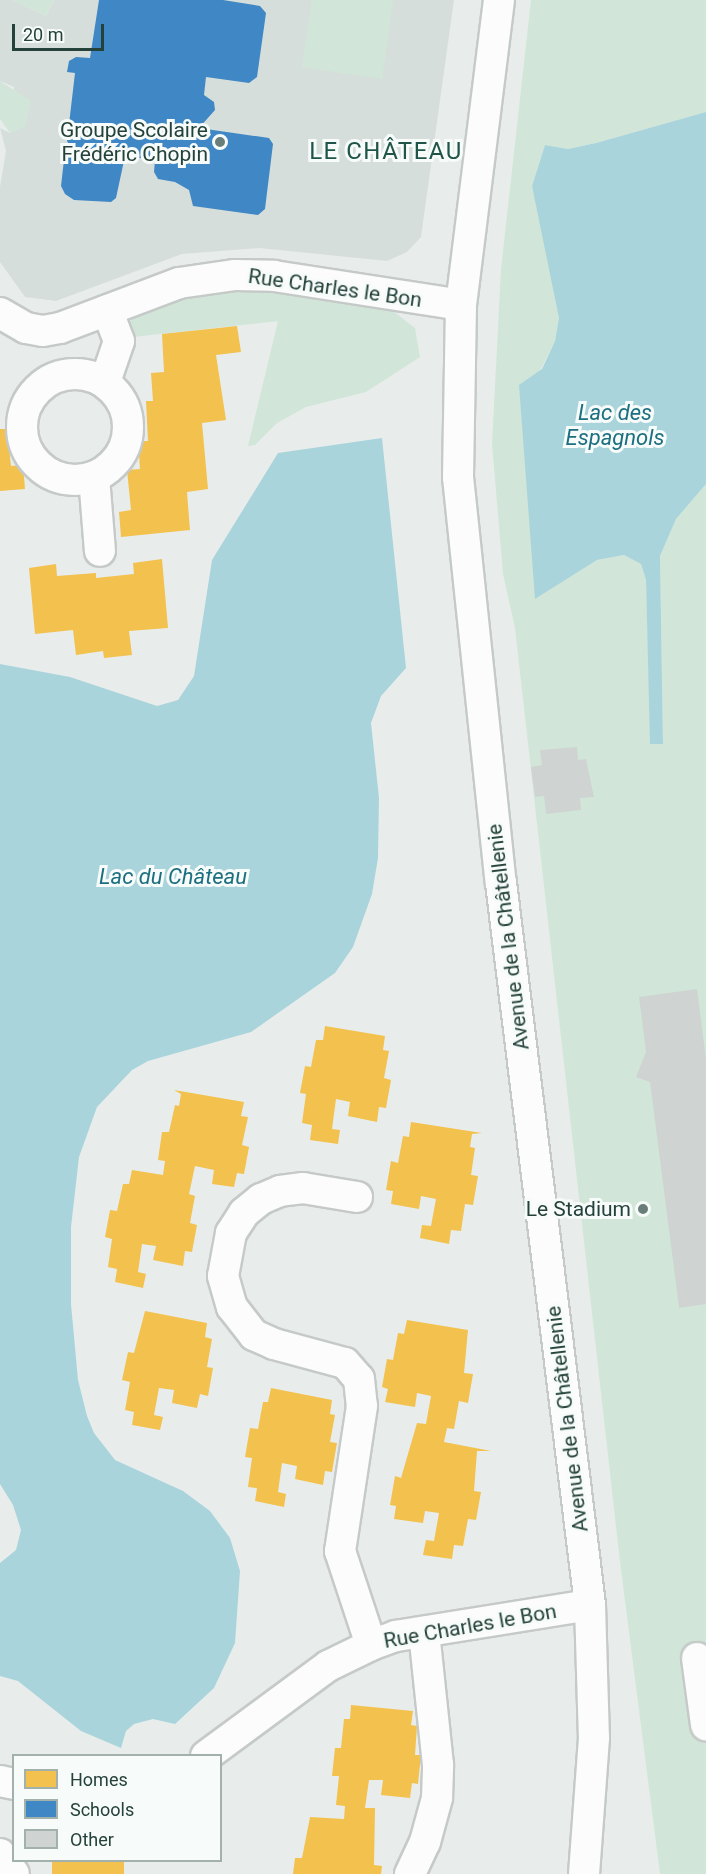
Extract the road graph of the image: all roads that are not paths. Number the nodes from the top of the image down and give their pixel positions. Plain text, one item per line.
1 (499, 0) edge
2 (461, 305) junction
3 (107, 310) junction
4 (0, 313) edge
5 (105, 382) junction
6 (94, 477) junction
7 (100, 551) dead end
8 (357, 1197) dead end
9 (590, 1605) junction
10 (424, 1632) junction
11 (370, 1645) junction
12 (697, 1658) dead end
13 (706, 1725) edge
14 (207, 1754) edge
15 (0, 1854) edge
16 (14, 1874) edge
17 (410, 1874) edge
18 (584, 1874) edge

1 - 2 street, Avenue de la Châtellenie
2 - 3 street, Rue Charles le Bon
2 - 9 street, Avenue de la Châtellenie
3 - 4 street, Rue Charles le Bon
3 - 5 street
5 - 6 street
5 - 6 street
6 - 7 street
8 - 11 street
9 - 10 street, Rue Charles le Bon
9 - 18 street, Avenue de la Châtellenie
10 - 11 street, Rue Charles le Bon
10 - 17 street
11 - 14 street, Rue Charles le Bon
12 - 13 street
15 - 16 street

